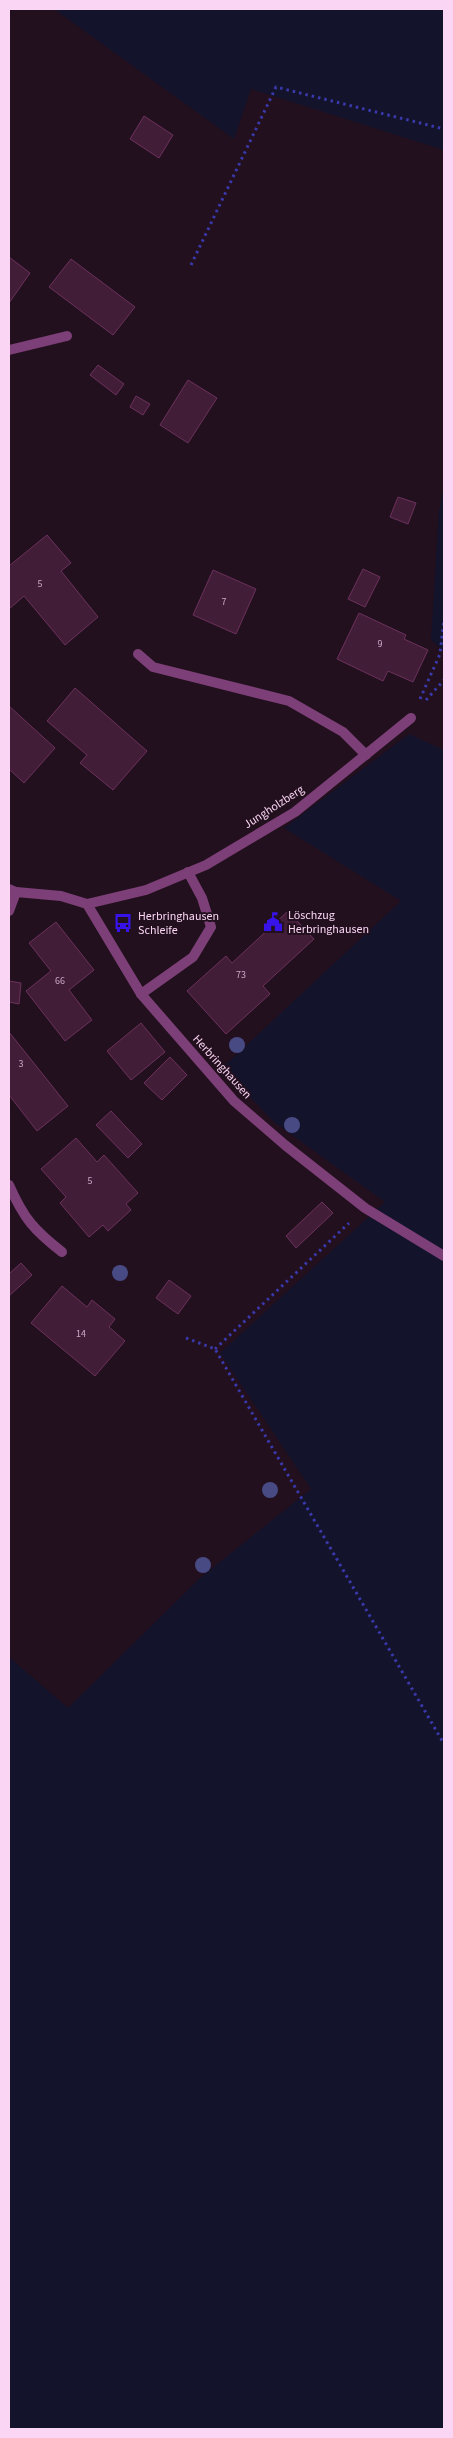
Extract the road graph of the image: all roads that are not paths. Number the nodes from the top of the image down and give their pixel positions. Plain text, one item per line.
1 (67, 336) dead end
2 (9, 350) edge
3 (138, 654) dead end
4 (411, 718) road end
5 (366, 754) junction
6 (188, 872) junction
7 (12, 890) edge
8 (87, 904) junction
9 (9, 911) edge
10 (141, 994) junction
11 (9, 1185) edge
12 (62, 1252) dead end
13 (444, 1256) edge

1 - 2 street
3 - 5 street
4 - 5 street, Jungholzberg
5 - 6 street, Jungholzberg
6 - 8 street, Jungholzberg
6 - 10 street
7 - 8 street
7 - 9 street
8 - 10 street, Herbringhausen
10 - 13 street, Herbringhausen
11 - 12 street

